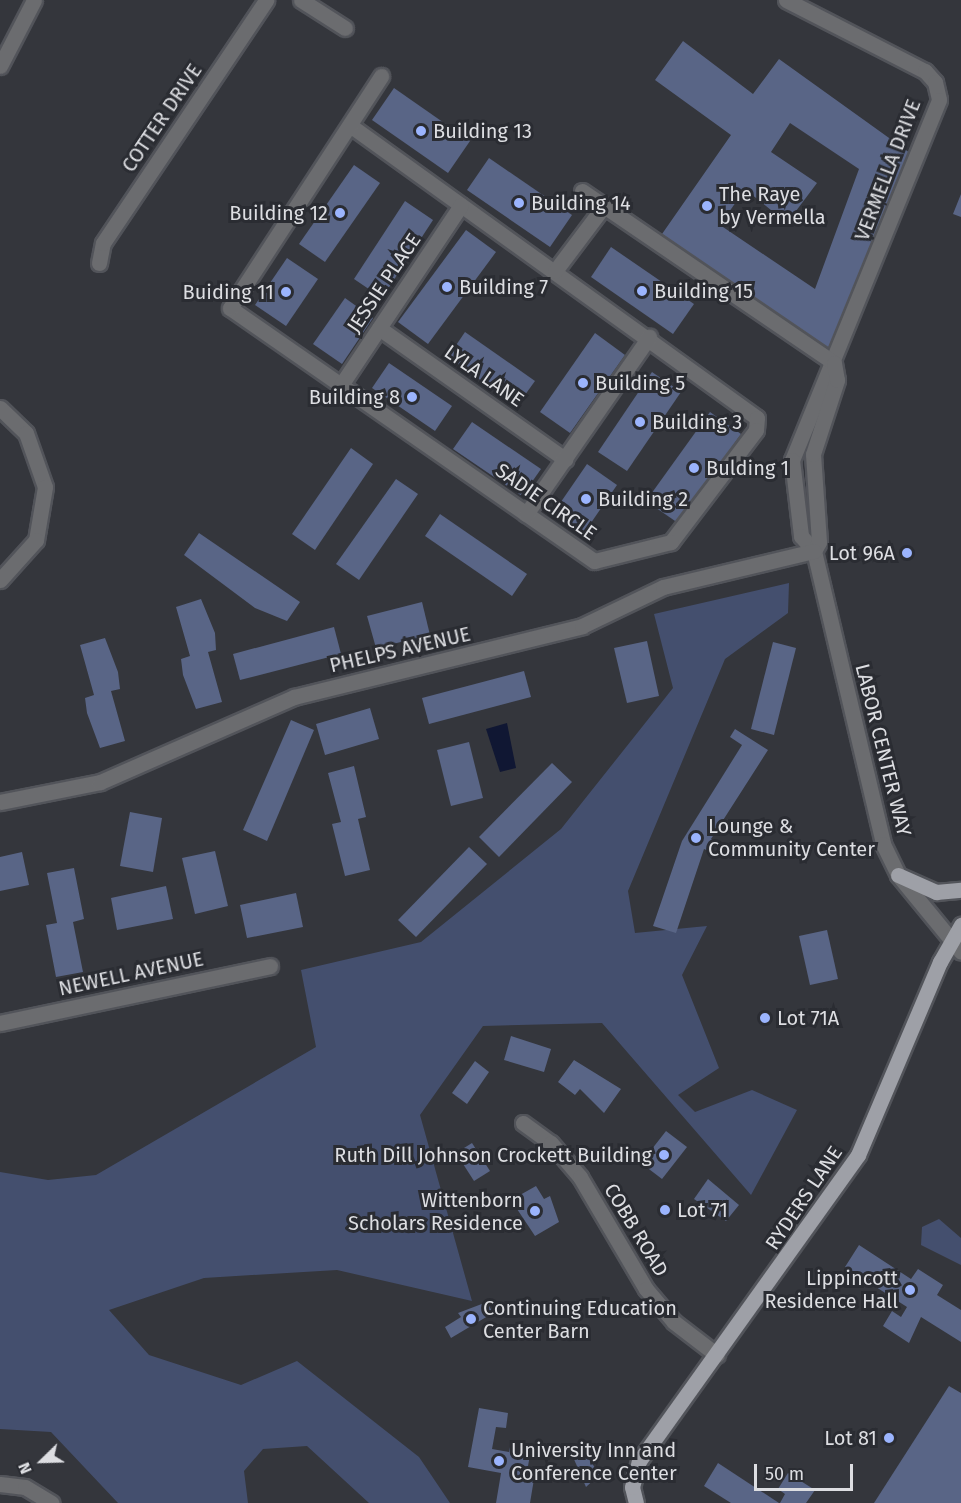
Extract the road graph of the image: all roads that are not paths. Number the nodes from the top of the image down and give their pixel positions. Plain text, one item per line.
1 (34, 0) edge
2 (266, 0) edge
3 (301, 0) edge
4 (786, 0) edge
5 (345, 28) dead end
6 (0, 66) edge
7 (381, 76) dead end
8 (351, 126) junction
9 (582, 191) dead end
10 (461, 205) junction
11 (604, 206) junction
12 (99, 263) dead end
13 (555, 271) junction
14 (379, 328) junction
15 (649, 337) junction
16 (834, 363) junction
17 (341, 385) junction
18 (0, 408) edge
19 (565, 459) junction
20 (526, 514) junction
21 (814, 551) junction
22 (0, 580) edge
23 (0, 802) edge
24 (898, 875) junction
25 (961, 890) edge
26 (961, 925) edge
27 (952, 939) junction
28 (961, 952) edge
29 (270, 966) dead end
30 (0, 1023) edge
31 (523, 1123) dead end
32 (717, 1355) junction
33 (0, 1484) edge
34 (52, 1503) edge
35 (636, 1503) edge

1 - 6 street
2 - 12 street, COTTER DRIVE
3 - 5 street
4 - 16 street, VERMELLA DRIVE
7 - 8 street, SADIE CIRCLE
8 - 10 street, SADIE CIRCLE
8 - 17 street, SADIE CIRCLE
9 - 11 street
10 - 13 street, SADIE CIRCLE
10 - 14 street, JESSIE PLACE
11 - 13 street
11 - 16 street
13 - 15 street, SADIE CIRCLE
14 - 17 street, JESSIE PLACE
14 - 19 street, LYLA LANE
15 - 19 street
15 - 20 street, SADIE CIRCLE
16 - 21 street, VERMELLA DRIVE
17 - 20 street, SADIE CIRCLE
18 - 22 street
19 - 20 street
21 - 23 street, PHELPS AVENUE
21 - 24 street, LABOR CENTER WAY
24 - 25 main road
24 - 27 street, LABOR CENTER WAY
26 - 27 main road, RYDERS LANE
27 - 28 street, LABOR CENTER WAY
27 - 32 main road, RYDERS LANE
29 - 30 street, NEWELL AVENUE
31 - 32 street, COBB ROAD
32 - 35 main road, RYDERS LANE
33 - 34 street

